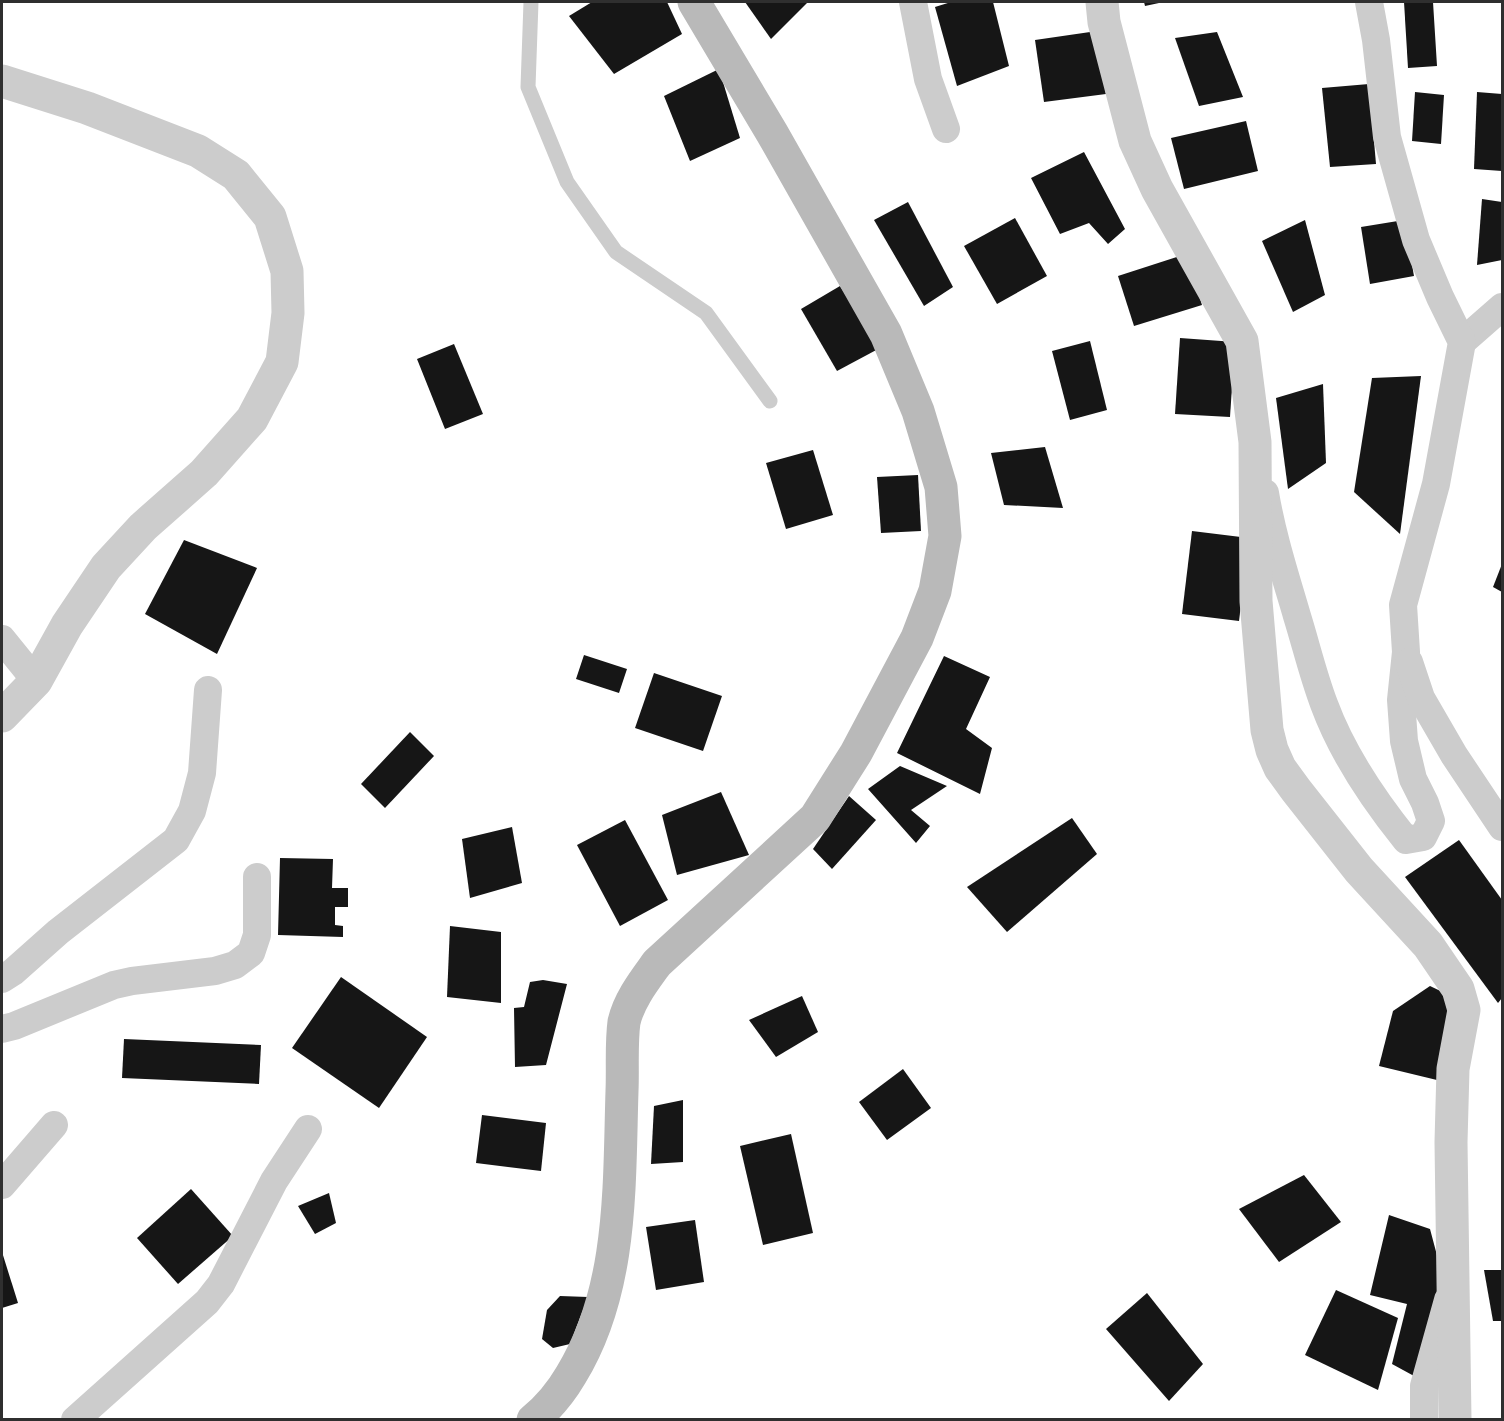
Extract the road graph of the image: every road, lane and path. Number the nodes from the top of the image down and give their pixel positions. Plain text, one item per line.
1 (531, 2) edge
2 (694, 2) edge
3 (913, 2) edge
4 (1102, 2) edge
5 (1369, 2) edge
6 (2, 81) edge
7 (946, 129) dead end
8 (1503, 307) edge
9 (1462, 342) junction
10 (770, 401) dead end
11 (1255, 442) junction
12 (2, 639) edge
13 (1406, 652) junction
14 (36, 681) junction
15 (208, 690) dead end
16 (2, 716) edge
17 (1503, 827) edge
18 (257, 877) dead end
19 (2, 979) edge
20 (2, 1029) edge
21 (54, 1125) dead end
22 (308, 1129) dead end
23 (2, 1185) edge
24 (1454, 1281) junction
25 (75, 1419) edge
26 (533, 1419) edge
27 (1424, 1419) edge
28 (1455, 1419) edge

1 - 10 lane
2 - 26 main road
3 - 7 street
4 - 11 street
5 - 9 street
6 - 14 street
8 - 9 street
9 - 13 street
11 - 13 street
11 - 24 street
12 - 14 street
13 - 17 street
14 - 16 street
15 - 19 street
18 - 20 street
21 - 23 street
22 - 25 street
24 - 27 street
24 - 28 street

